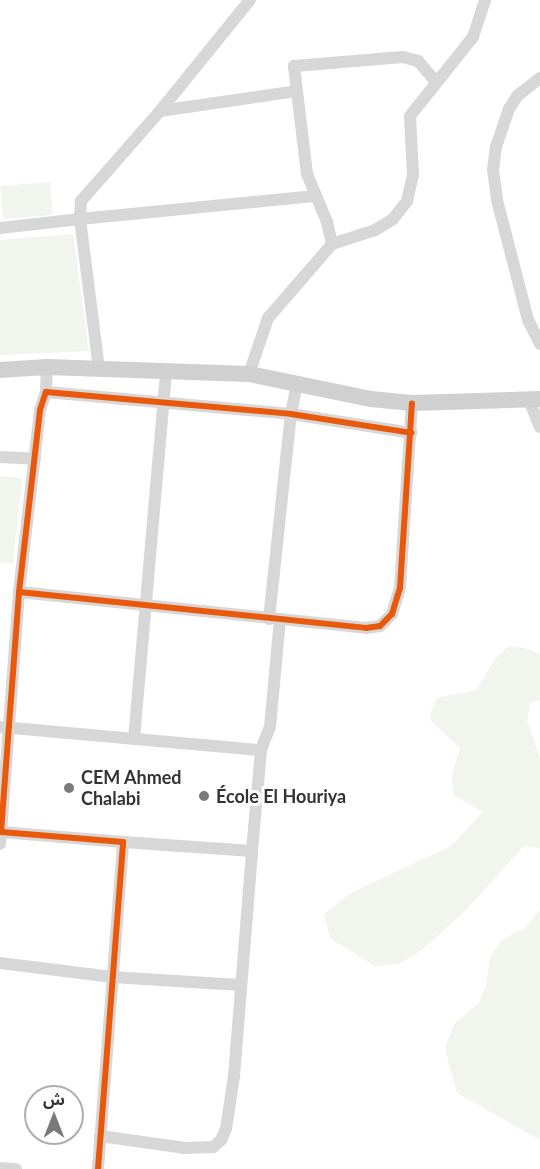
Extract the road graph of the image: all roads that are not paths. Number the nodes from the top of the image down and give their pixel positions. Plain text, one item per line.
1 (250, 0) edge
2 (485, 0) edge
3 (540, 78) edge
4 (436, 82) junction
5 (297, 91) junction
6 (160, 111) junction
7 (316, 196) junction
8 (80, 219) junction
9 (0, 228) edge
10 (332, 244) junction
11 (540, 344) edge
12 (47, 367) junction
13 (99, 369) junction
14 (0, 370) edge
15 (166, 372) junction
16 (249, 374) junction
17 (297, 384) junction
18 (46, 392) junction
19 (535, 399) edge
20 (164, 402) junction
21 (412, 403) junction
22 (291, 414) junction
23 (540, 427) edge
24 (412, 433) junction
25 (0, 457) edge
26 (35, 459) junction
27 (19, 592) junction
28 (146, 606) junction
29 (274, 619) junction
30 (4, 728) edge
31 (134, 739) junction
32 (261, 750) junction
33 (1, 838) edge
34 (123, 842) junction
35 (252, 851) junction
36 (0, 963) edge
37 (112, 976) junction
38 (240, 986) junction
39 (100, 1136) junction
40 (0, 1168) edge
41 (16, 1169) edge
42 (98, 1169) edge

1 - 6 street
2 - 4 street
3 - 11 street
4 - 5 street
4 - 10 street
5 - 6 street
5 - 7 street
6 - 8 street
7 - 8 street
7 - 10 street
8 - 9 street
8 - 13 street
10 - 16 street
12 - 13 street
12 - 14 street
12 - 18 street
13 - 15 street
15 - 16 street
15 - 20 street
16 - 17 street
17 - 21 street
17 - 22 street
18 - 20 street
18 - 26 street
19 - 21 street
19 - 23 street
20 - 22 street
20 - 28 street
21 - 24 street
22 - 24 street
22 - 29 street
24 - 29 street
25 - 26 street
26 - 27 street
27 - 28 street
27 - 30 street
28 - 29 street
28 - 31 street
29 - 32 street
30 - 31 street
30 - 33 street
31 - 32 street
32 - 35 street
33 - 34 street
34 - 35 street
34 - 37 street
35 - 38 street
36 - 37 street
37 - 38 street
37 - 39 street
38 - 39 street
39 - 42 street
40 - 41 street

